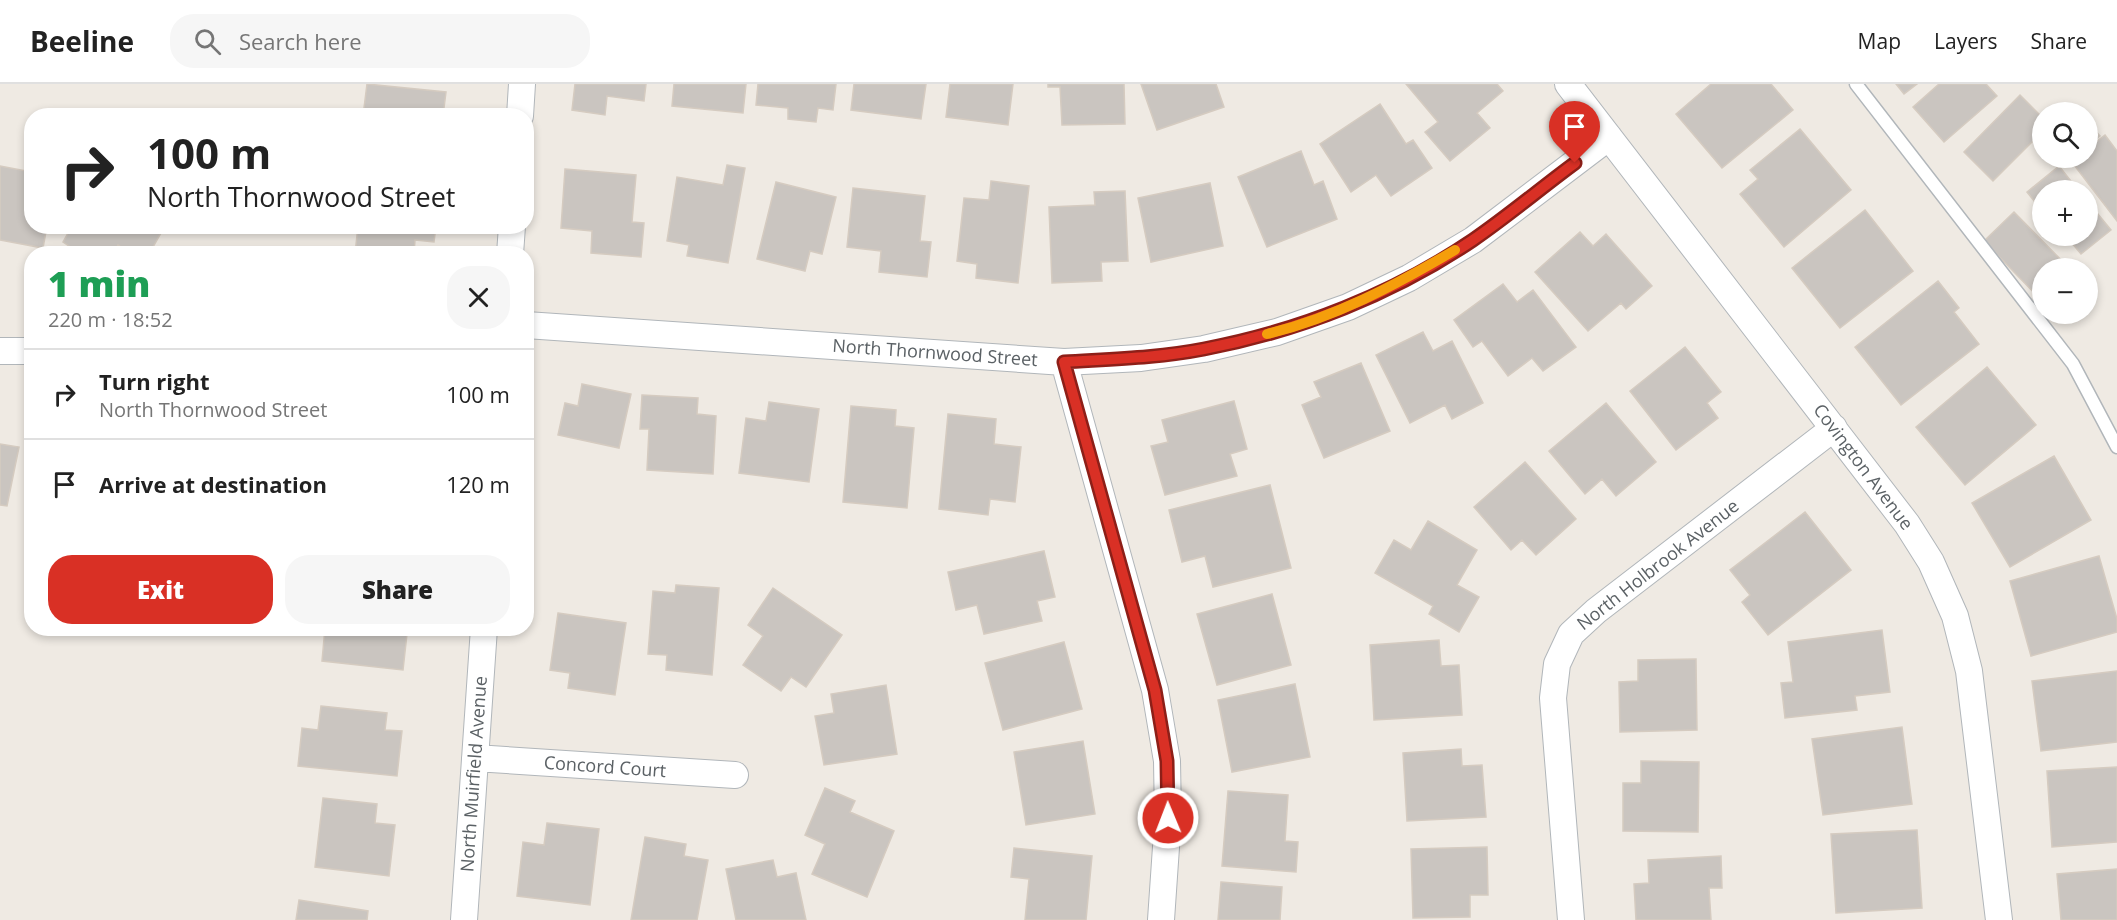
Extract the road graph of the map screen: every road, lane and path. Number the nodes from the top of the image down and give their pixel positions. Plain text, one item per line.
1 (522, 84) edge
2 (1568, 84) edge
3 (1856, 84) edge
4 (520, 108) edge
5 (1609, 137) junction
6 (534, 327) edge
7 (0, 351) edge
8 (24, 351) edge
9 (1064, 362) junction
10 (1834, 429) junction
11 (2117, 447) edge
12 (483, 636) edge
13 (475, 758) junction
14 (735, 775) dead end
15 (464, 920) edge
16 (1161, 920) edge
17 (1571, 920) edge
18 (1999, 920) edge

1 - 4 street
2 - 5 street, Covington Avenue
3 - 11 lane
5 - 9 street, North Thornwood Street
5 - 10 street, Covington Avenue
6 - 9 street, North Thornwood Street
7 - 8 street
9 - 16 street
10 - 17 street, North Holbrook Avenue
10 - 18 street, Covington Avenue
12 - 13 street, North Muirfield Avenue
13 - 14 street, Concord Court
13 - 15 street, North Muirfield Avenue

